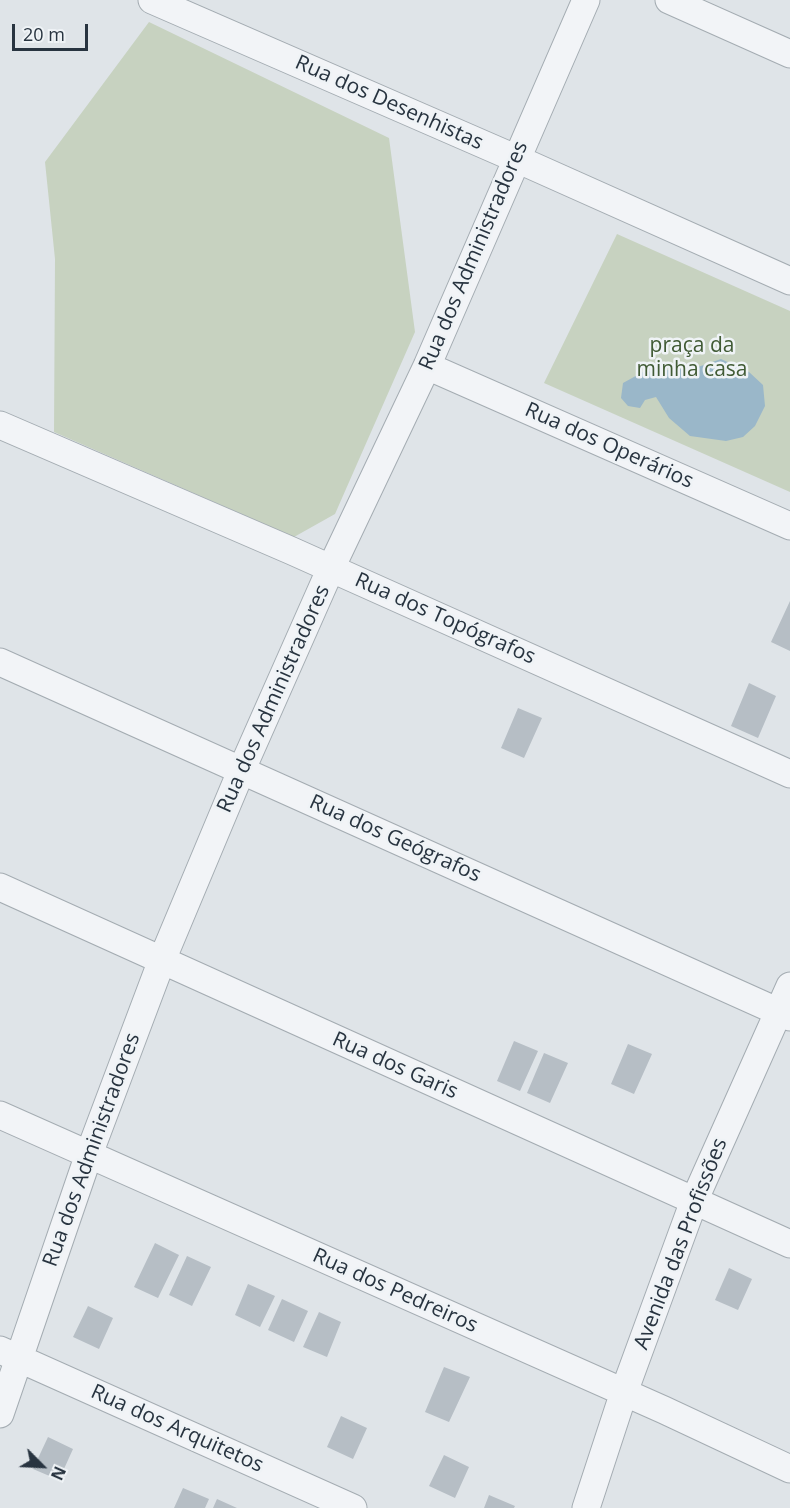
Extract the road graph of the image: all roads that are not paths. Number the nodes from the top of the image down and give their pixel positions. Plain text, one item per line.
1 (152, 0) edge
2 (586, 0) edge
3 (669, 0) edge
4 (790, 54) edge
5 (517, 159) junction
6 (790, 281) edge
7 (427, 366) junction
8 (0, 425) edge
9 (790, 526) edge
10 (332, 568) junction
11 (0, 662) edge
12 (242, 770) junction
13 (790, 774) edge
14 (0, 887) edge
15 (162, 960) junction
16 (790, 986) edge
17 (784, 1014) edge
18 (0, 1114) edge
19 (89, 1154) junction
20 (694, 1201) junction
21 (790, 1244) edge
22 (9, 1354) edge
23 (624, 1392) junction
24 (0, 1414) edge
25 (790, 1469) edge
26 (353, 1508) edge
27 (586, 1508) edge

1 - 5 street, Rua dos Desenhistas
2 - 5 street, Rua dos Administradores
3 - 4 street
5 - 6 street, Rua dos Desenhistas
5 - 7 street, Rua dos Administradores
7 - 9 street, Rua dos Operários
7 - 10 street, Rua dos Administradores
8 - 10 street, Rua dos Topógrafos
10 - 12 street, Rua dos Administradores
10 - 13 street, Rua dos Topógrafos
11 - 12 street, Rua dos Geógrafos
12 - 15 street, Rua dos Administradores
12 - 17 street, Rua dos Geógrafos
14 - 15 street, Rua dos Garis
15 - 19 street, Rua dos Administradores
15 - 20 street, Rua dos Garis
16 - 17 street, Avenida das Profissões
17 - 20 street, Avenida das Profissões
18 - 19 street, Rua dos Pedreiros
19 - 22 street, Rua dos Administradores
19 - 23 street, Rua dos Pedreiros
20 - 21 street, Rua dos Garis
20 - 23 street, Avenida das Profissões
22 - 24 street, Rua dos Administradores
22 - 26 street, Rua dos Arquitetos
23 - 25 street, Rua dos Pedreiros
23 - 27 street, Avenida das Profissões

